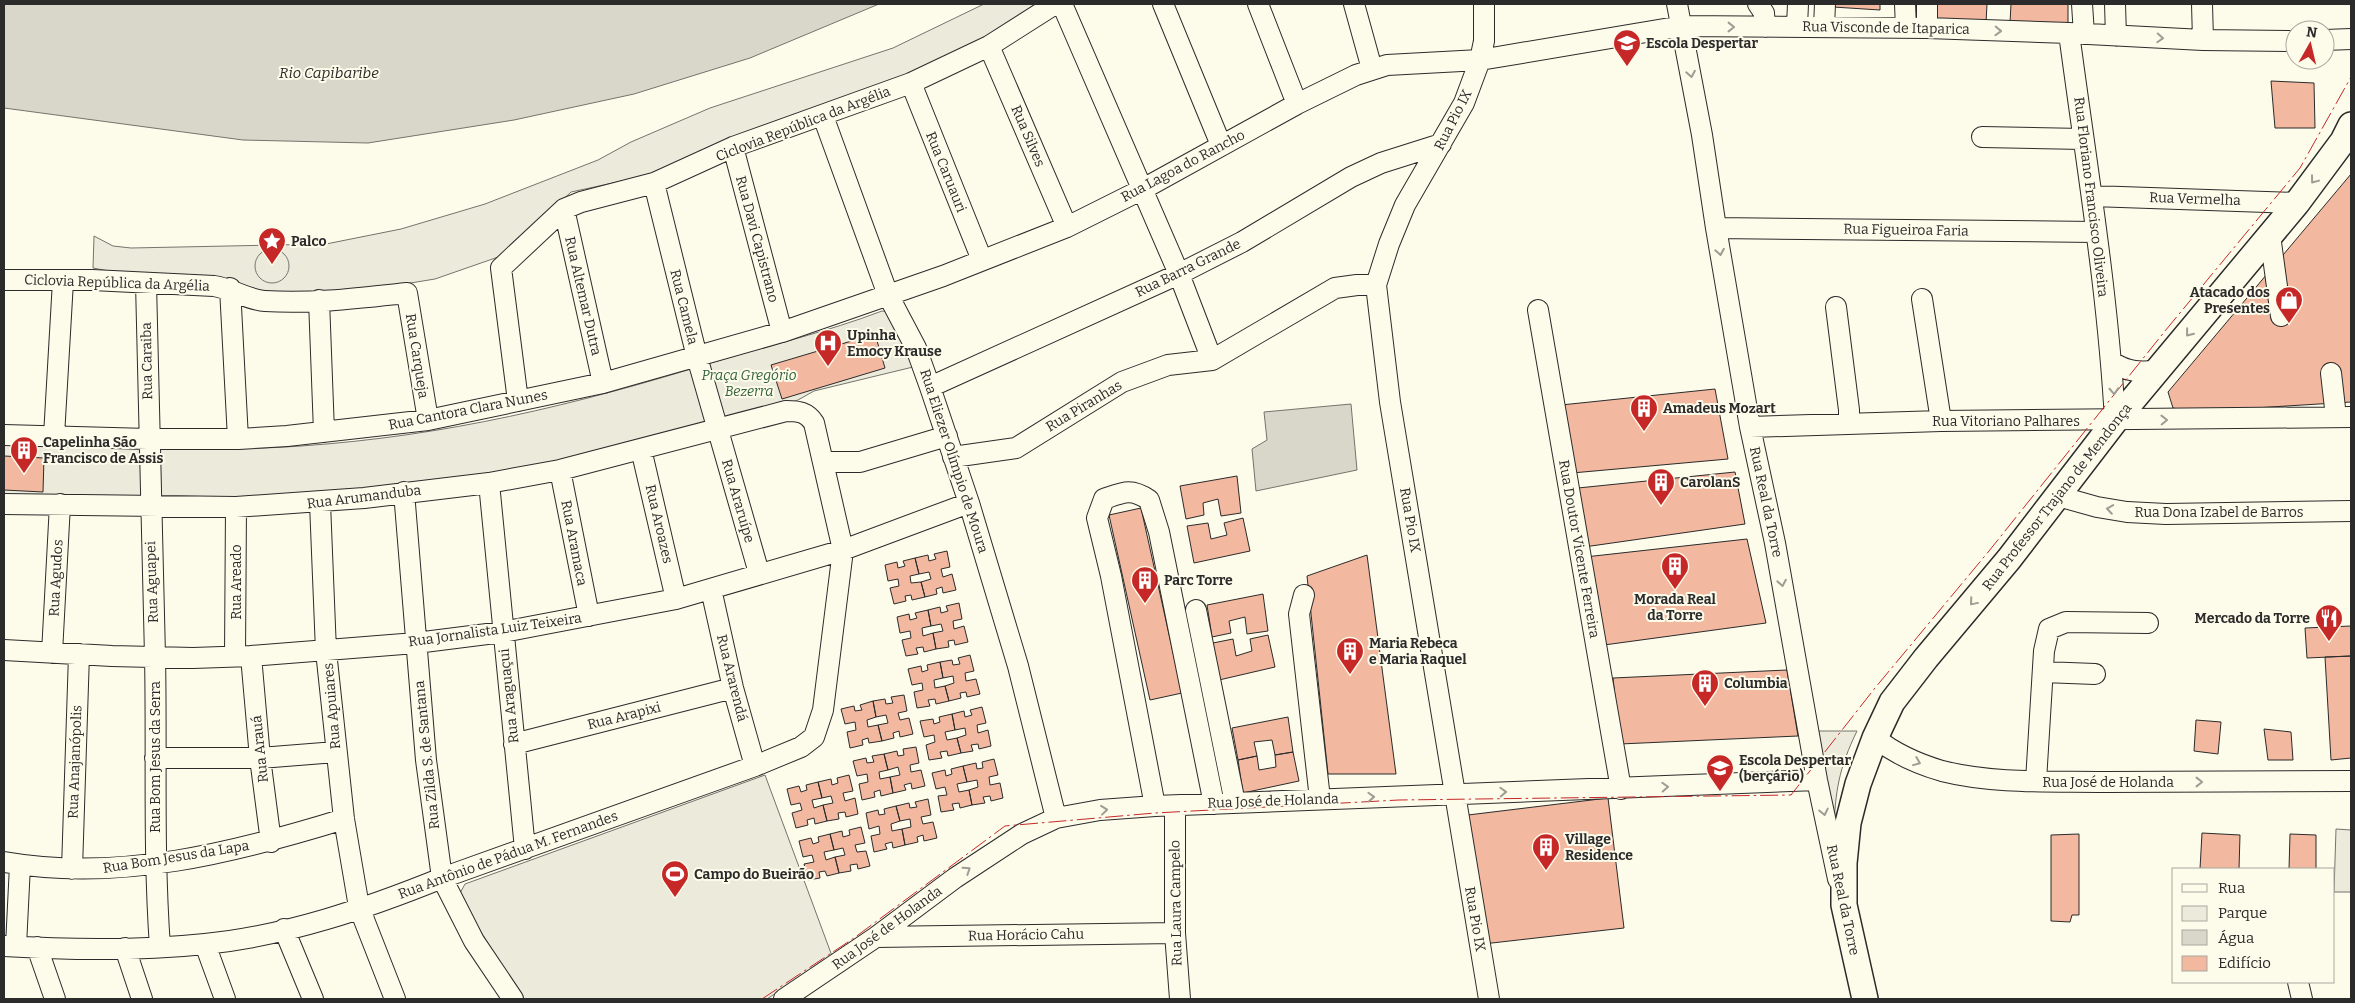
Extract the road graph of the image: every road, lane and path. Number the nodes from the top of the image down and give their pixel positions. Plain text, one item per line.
1 (1055, 4) edge
2 (1062, 4) edge
3 (1163, 4) edge
4 (1258, 4) edge
5 (1354, 4) edge
6 (1484, 4) edge
7 (1677, 4) edge
8 (1758, 4) edge
9 (1798, 4) edge
10 (1825, 4) edge
11 (1905, 4) edge
12 (1926, 4) edge
13 (2082, 4) edge
14 (2115, 4) edge
15 (2202, 4) edge
16 (1682, 26) junction
17 (1797, 26) junction
18 (1765, 27) junction
19 (1824, 27) junction
20 (1906, 28) junction
21 (1927, 28) junction
22 (2076, 33) junction
23 (2116, 36) junction
24 (2351, 39) edge
25 (2203, 40) junction
26 (2335, 40) edge
27 (2285, 41) edge
28 (989, 46) junction
29 (1480, 60) junction
30 (1372, 69) junction
31 (911, 84) junction
32 (1297, 104) junction
33 (823, 116) junction
34 (2349, 133) edge
35 (1982, 137) dead end
36 (2083, 139) junction
37 (1442, 144) junction
38 (1222, 145) junction
39 (733, 147) junction
40 (654, 183) junction
41 (1143, 189) junction
42 (2092, 196) junction
43 (2297, 203) junction
44 (564, 209) junction
45 (1066, 227) junction
46 (1716, 228) junction
47 (2095, 232) junction
48 (2270, 235) junction
49 (982, 260) junction
50 (1179, 274) junction
51 (4, 280) edge
52 (63, 281) junction
53 (146, 283) junction
54 (1376, 285) junction
55 (230, 288) junction
56 (407, 293) joint
57 (888, 295) junction
58 (319, 300) junction
59 (1922, 300) dead end
60 (1836, 307) dead end
61 (1538, 310) dead end
62 (2281, 316) dead end
63 (782, 332) junction
64 (697, 357) junction
65 (1212, 360) junction
66 (2112, 362) junction
67 (2159, 370) junction
68 (2330, 373) dead end
69 (603, 383) junction
70 (930, 387) junction
71 (518, 401) junction
72 (2344, 417) edge
73 (428, 420) junction
74 (2115, 420) junction
75 (1941, 421) junction
76 (1849, 424) junction
77 (1750, 427) junction
78 (717, 429) junction
79 (324, 432) junction
80 (4, 435) edge
81 (54, 436) junction
82 (947, 436) junction
83 (148, 439) junction
84 (238, 439) junction
85 (642, 449) junction
86 (953, 457) junction
87 (823, 462) junction
88 (560, 470) junction
89 (488, 483) junction
90 (404, 492) junction
91 (2058, 496) junction
92 (320, 503) junction
93 (969, 503) junction
94 (4, 504) edge
95 (60, 504) junction
96 (150, 506) junction
97 (236, 507) junction
98 (2351, 511) edge
99 (843, 550) junction
100 (759, 573) junction
101 (711, 588) junction
102 (1304, 595) dead end
103 (676, 599) junction
104 (1196, 610) dead end
105 (589, 616) junction
106 (2148, 623) dead end
107 (503, 632) junction
108 (416, 643) junction
109 (4, 650) edge
110 (326, 651) junction
111 (52, 653) junction
112 (79, 654) junction
113 (243, 656) junction
114 (155, 657) junction
115 (2043, 672) junction
116 (2095, 674) dead end
117 (733, 688) junction
118 (1875, 738) junction
119 (514, 744) junction
120 (336, 752) junction
121 (155, 758) junction
122 (260, 758) junction
123 (755, 766) junction
124 (1817, 780) junction
125 (2036, 781) junction
126 (2351, 781) edge
127 (1621, 788) junction
128 (1454, 794) junction
129 (1320, 799) junction
130 (1235, 803) junction
131 (1214, 804) junction
132 (1165, 806) junction
133 (1056, 818) junction
134 (344, 819) junction
135 (271, 842) junction
136 (526, 849) junction
137 (12, 863) edge
138 (155, 863) junction
139 (72, 870) junction
140 (442, 878) junction
141 (1844, 905) junction
142 (359, 908) junction
143 (284, 929) junction
144 (1175, 933) junction
145 (876, 937) junction
146 (205, 944) junction
147 (10, 946) edge
148 (37, 947) junction
149 (160, 947) junction
150 (125, 948) junction
151 (2298, 983) edge
152 (56, 999) edge
153 (142, 999) edge
154 (225, 999) edge
155 (313, 999) edge
156 (395, 999) edge
157 (513, 999) edge
158 (784, 999) edge
159 (1180, 999) edge
160 (1489, 999) edge
161 (1865, 999) edge
162 (2302, 999) edge

1 - 28 street, Ciclovia República da Argélia
2 - 41 street
3 - 38 street
4 - 32 street
5 - 30 street
6 - 29 street, Rua Pio IX
7 - 16 street, Rua Real da Torre
8 - 18 street
9 - 17 street
10 - 19 street
11 - 20 street
12 - 21 street
13 - 22 street, Rua Floriano Francisco Oliveira
14 - 23 street
15 - 25 street
16 -> 18 street, Rua Visconde de Itaparica
16 - 29 street, Rua Visconde de Itaparica
16 -> 46 street, Rua Real da Torre
17 - 18 street, Rua Visconde de Itaparica
17 - 19 street, Rua Visconde de Itaparica
19 - 20 street, Rua Visconde de Itaparica
20 - 21 street, Rua Visconde de Itaparica
21 -> 22 street, Rua Visconde de Itaparica
22 - 23 street, Rua Visconde de Itaparica
22 - 36 street, Rua Floriano Francisco Oliveira
23 -> 25 street, Rua Visconde de Itaparica
24 - 26 street
25 - 27 street, Rua Visconde de Itaparica
28 - 31 street, Ciclovia República da Argélia
28 - 45 street, Rua Silves
29 - 30 street, Rua Lagoa do Rancho
29 - 37 street, Rua Pio IX
30 - 32 street, Rua Lagoa do Rancho
31 - 33 street, Ciclovia República da Argélia
31 - 49 street, Rua Caruauri
32 - 38 street, Rua Lagoa do Rancho
33 - 39 street, Ciclovia República da Argélia
33 - 57 street, Rua Eliezer Olímpio de Moura
34 -> 43 main road, Rua Professor Trajano de Mendonça
35 - 36 street
36 - 42 street, Rua Floriano Francisco Oliveira
37 - 50 street, Rua Barra Grande
37 - 54 street, Rua Pio IX
38 - 41 street, Rua Lagoa do Rancho
39 - 40 street, Ciclovia República da Argélia
39 - 63 street, Rua Davi Capistrano
40 - 44 street, Ciclovia República da Argélia
40 - 64 street, Rua Camela
41 - 45 street, Rua Lagoa do Rancho
41 - 50 street
42 - 43 street, Rua Vermelha
42 - 47 street, Rua Floriano Francisco Oliveira
43 - 48 main road, Rua Professor Trajano de Mendonça
44 - 69 street, Rua Altemar Dutra
44 - 71 street, Ciclovia República da Argélia
45 - 49 street, Rua Lagoa do Rancho
46 - 47 street, Rua Figueiroa Faria
46 -> 77 street, Rua Real da Torre
47 - 66 street, Rua Floriano Francisco Oliveira
48 - 62 street
48 -> 67 main road, Rua Professor Trajano de Mendonça
49 - 57 street, Rua Lagoa do Rancho
50 - 65 street
50 - 70 street, Rua Barra Grande
51 - 52 street, Ciclovia República da Argélia
52 - 53 street, Ciclovia República da Argélia
52 - 81 street
53 - 55 street, Ciclovia República da Argélia
53 - 83 street, Rua Caraiba
54 - 65 street, Rua Piranhas
54 - 128 street, Rua Pio IX
55 - 58 street, Ciclovia República da Argélia
55 - 84 street
56 - 58 street, Ciclovia República da Argélia
56 - 73 street, Rua Carqueja
57 - 63 street, Rua Cantora Clara Nunes
57 - 70 street, Rua Eliezer Olímpio de Moura
58 - 79 street
59 - 75 street
60 - 76 street
61 - 127 street, Rua Doutor Vicente Ferreira
63 - 64 street, Rua Cantora Clara Nunes
64 - 69 street, Rua Cantora Clara Nunes
64 - 78 street, Rua Camela
65 - 86 street, Rua Piranhas
66 - 67 street
66 -> 74 street, Rua Floriano Francisco Oliveira
67 - 74 main road, Rua Professor Trajano de Mendonça
68 - 72 street
69 - 71 street, Rua Cantora Clara Nunes
70 - 82 street, Rua Eliezer Olímpio de Moura
71 - 73 street, Rua Cantora Clara Nunes
74 -> 72 street, Rua Vitoriano Palhares
73 - 79 street, Rua Cantora Clara Nunes
74 - 75 street, Rua Vitoriano Palhares
74 - 91 main road, Rua Professor Trajano de Mendonça
75 - 76 street, Rua Vitoriano Palhares
76 - 77 street, Rua Vitoriano Palhares
77 -> 124 street, Rua Real da Torre
78 - 85 street, Rua Arumanduba
78 - 87 street, Rua Arumanduba
78 - 100 street, Rua Araruípe
79 - 84 street, Rua Cantora Clara Nunes
80 - 81 street, Rua Cantora Clara Nunes
81 - 83 street, Rua Cantora Clara Nunes
82 - 86 street, Rua Eliezer Olímpio de Moura
82 - 87 street
83 - 84 street, Rua Cantora Clara Nunes
83 - 96 street, Rua Caraiba
85 - 88 street, Rua Arumanduba
85 - 103 street, Rua Aroazes
86 - 93 street, Rua Eliezer Olímpio de Moura
87 - 99 street, Rua Antônio de Pádua M. Fernandes
88 - 89 street, Rua Arumanduba
88 - 105 street, Rua Aramaca
89 - 90 street, Rua Arumanduba
89 - 107 street, Rua Araguaçui
90 - 92 street, Rua Arumanduba
90 - 108 street, Rua Zilda S. de Santana
98 -> 91 street, Rua Dona Izabel de Barros
91 -> 118 main road, Rua Professor Trajano de Mendonça
92 - 97 street, Rua Arumanduba
92 - 110 street, Rua Apuiares
93 - 99 street, Rua Jornalista Luiz Teixeira
93 - 133 street, Rua Eliezer Olímpio de Moura
94 - 95 street, Rua Arumanduba
95 - 96 street, Rua Arumanduba
95 - 111 street, Rua Agudos
96 - 97 street, Rua Arumanduba
96 - 114 street, Rua Aguapei
97 - 113 street, Rua Areado
99 - 100 street, Rua Jornalista Luiz Teixeira
99 - 123 street, Rua Antônio de Pádua M. Fernandes
100 - 101 street, Rua Jornalista Luiz Teixeira
101 - 103 street, Rua Jornalista Luiz Teixeira
101 - 117 street, Rua Ararendá
102 - 129 street
103 - 105 street, Rua Jornalista Luiz Teixeira
104 - 130 street
105 - 107 street, Rua Jornalista Luiz Teixeira
106 - 115 street
107 - 108 street, Rua Jornalista Luiz Teixeira
107 - 119 street, Rua Araguaçui
108 - 110 street, Rua Jornalista Luiz Teixeira
108 - 140 street, Rua Zilda S. de Santana
109 - 111 street, Rua Jornalista Luiz Teixeira
110 - 113 street, Rua Jornalista Luiz Teixeira
110 - 120 street, Rua Apuiares
111 - 112 street, Rua Jornalista Luiz Teixeira
112 - 114 street, Rua Jornalista Luiz Teixeira
112 - 139 street, Rua Anajanópolis
113 - 114 street, Rua Jornalista Luiz Teixeira
113 - 122 street, Rua Arauá
114 - 121 street, Rua Bom Jesus da Serra
115 - 116 street
115 - 125 street
117 - 119 street, Rua Arapixi
117 - 123 street, Rua Ararendá
118 -> 125 street, Rua José de Holanda
118 - 141 main road, Rua Professor Trajano de Mendonça
119 - 136 street, Rua Araguaçui
120 - 122 street
120 - 134 street, Rua Apuiares
121 - 122 street
121 - 138 street, Rua Bom Jesus da Serra
122 - 135 street, Rua Arauá
123 - 136 street, Rua Antônio de Pádua M. Fernandes
127 -> 124 street, Rua José de Holanda
124 -> 141 street, Rua Real da Torre
125 -> 126 street, Rua José de Holanda
128 -> 127 street, Rua José de Holanda
129 -> 128 street, Rua José de Holanda
128 - 160 street, Rua Pio IX
129 - 130 street, Rua José de Holanda
130 - 131 street, Rua José de Holanda
131 - 132 street, Rua José de Holanda
131 - 132 street, Rua Laura Campelo
133 -> 132 street, Rua José de Holanda
132 - 144 street, Rua Laura Campelo
145 -> 133 street, Rua José de Holanda
134 - 135 street, Rua Bom Jesus da Lapa
134 - 142 street, Rua Apuiares
135 - 138 street, Rua Bom Jesus da Lapa
136 - 140 street, Rua Antônio de Pádua M. Fernandes
137 - 139 street, Rua Bom Jesus da Lapa
137 - 147 street
138 - 139 street, Rua Bom Jesus da Lapa
138 - 149 street, Rua Bom Jesus da Serra
140 - 142 street, Rua Antônio de Pádua M. Fernandes
140 - 157 street, Rua Zilda S. de Santana
141 - 161 main road, Rua Real da Torre
142 - 143 street, Rua Antônio de Pádua M. Fernandes
142 - 156 street, Rua Apuiares
143 - 146 street, Rua Antônio de Pádua M. Fernandes
143 - 155 street
144 - 145 street, Rua Horácio Cahu
144 - 159 street, Rua Laura Campelo
145 - 158 street, Rua José de Holanda
146 - 149 street, Rua Antônio de Pádua M. Fernandes
146 - 154 street
147 - 148 street, Rua Antônio de Pádua M. Fernandes
148 - 150 street, Rua Antônio de Pádua M. Fernandes
148 - 152 street
149 - 150 street, Rua Antônio de Pádua M. Fernandes
150 - 153 street
151 - 162 street

